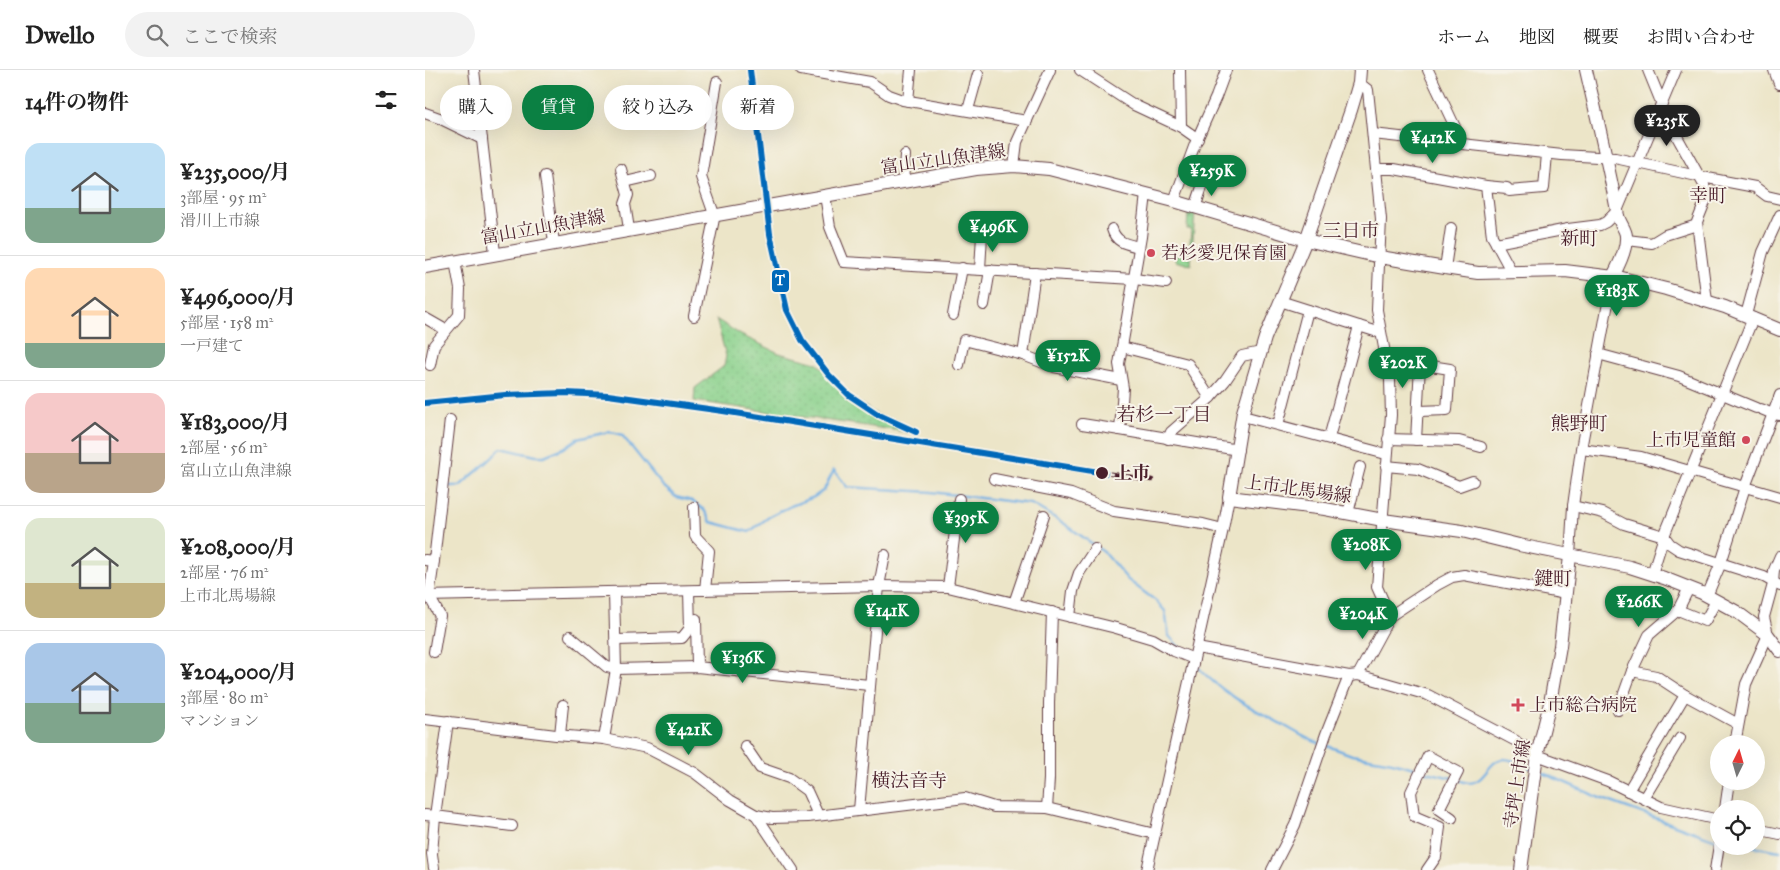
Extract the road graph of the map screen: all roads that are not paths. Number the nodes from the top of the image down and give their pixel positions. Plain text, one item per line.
1 (474, 70) edge
2 (801, 70) edge
3 (911, 70) edge
4 (1050, 70) edge
5 (1080, 70) edge
6 (1180, 70) edge
7 (1225, 70) edge
8 (1428, 70) edge
9 (1586, 70) edge
10 (1648, 70) edge
11 (1676, 70) edge
12 (1775, 70) edge
13 (852, 74) edge
14 (978, 74) dead end
15 (1359, 76) edge
16 (717, 82) dead end
17 (1780, 83) edge
18 (908, 101) junction
19 (1661, 104) junction
20 (968, 110) junction
21 (425, 113) edge
22 (1027, 120) junction
23 (1181, 127) junction
24 (1373, 134) junction
25 (482, 139) junction
26 (1198, 139) junction
27 (1459, 144) junction
28 (1547, 154) junction
29 (905, 155) dead end
30 (1607, 158) junction
31 (1637, 162) junction
32 (1014, 166) junction
33 (621, 169) dead end
34 (1377, 169) junction
35 (545, 176) dead end
36 (651, 176) dead end
37 (1208, 176) dead end
38 (1697, 176) junction
39 (625, 182) junction
40 (903, 182) junction
41 (1485, 186) junction
42 (1146, 194) junction
43 (825, 195) junction
44 (1780, 199) edge
45 (1174, 201) junction
46 (1195, 208) junction
47 (1617, 211) junction
48 (714, 214) junction
49 (1780, 214) edge
50 (1697, 225) junction
51 (1451, 228) dead end
52 (1112, 229) dead end
53 (629, 230) junction
54 (982, 236) dead end
55 (1305, 240) junction
56 (1627, 240) junction
57 (554, 243) junction
58 (1496, 243) junction
59 (1139, 247) junction
60 (495, 253) junction
61 (1380, 257) junction
62 (455, 261) junction
63 (425, 267) edge
64 (961, 268) junction
65 (1445, 268) junction
66 (985, 270) junction
67 (1035, 273) junction
68 (1510, 273) junction
69 (1613, 276) junction
70 (1134, 279) junction
71 (1166, 283) dead end
72 (1280, 301) junction
73 (1707, 301) junction
74 (985, 305) dead end
75 (1308, 310) junction
76 (953, 315) dead end
77 (694, 316) dead end
78 (1750, 317) junction
79 (425, 318) edge
80 (1359, 326) junction
81 (446, 330) junction
82 (1780, 330) edge
83 (1381, 333) junction
84 (1122, 348) junction
85 (1261, 352) junction
86 (1598, 354) junction
87 (1023, 355) junction
88 (1386, 359) junction
89 (430, 365) dead end
90 (959, 365) dead end
91 (1420, 365) junction
92 (1121, 380) junction
93 (1723, 394) junction
94 (1780, 395) edge
95 (1210, 398) junction
96 (1419, 411) junction
97 (1776, 415) edge
98 (1243, 416) junction
99 (450, 420) dead end
100 (1082, 424) dead end
101 (1278, 425) junction
102 (1120, 430) junction
103 (1329, 438) junction
104 (1388, 438) junction
105 (1168, 439) junction
106 (1416, 440) junction
107 (1481, 448) dead end
108 (1581, 449) junction
109 (1238, 450) junction
110 (1386, 454) junction
111 (1386, 466) junction
112 (1360, 467) dead end
113 (1690, 472) junction
114 (994, 479) dead end
115 (1473, 481) dead end
116 (1745, 487) junction
117 (1229, 497) junction
118 (1780, 497) edge
119 (959, 499) dead end
120 (1573, 506) junction
121 (694, 507) dead end
122 (1347, 513) junction
123 (1044, 515) dead end
124 (1383, 520) junction
125 (1223, 529) junction
126 (1664, 536) junction
127 (1095, 549) dead end
128 (885, 556) dead end
129 (1570, 556) junction
130 (1780, 556) edge
131 (429, 560) edge
132 (1721, 562) junction
133 (1652, 574) junction
134 (1777, 585) edge
135 (879, 586) junction
136 (948, 587) junction
137 (1689, 588) junction
138 (696, 591) junction
139 (614, 593) junction
140 (1566, 594) junction
141 (427, 596) edge
142 (1711, 598) junction
143 (1014, 603) junction
144 (1678, 610) junction
145 (1052, 612) junction
146 (1390, 616) junction
147 (1070, 617) junction
148 (1774, 635) edge
149 (571, 636) dead end
150 (617, 640) junction
151 (1197, 648) junction
152 (1780, 651) edge
153 (434, 652) dead end
154 (1194, 659) junction
155 (697, 667) junction
156 (616, 669) junction
157 (1632, 671) junction
158 (1354, 676) junction
159 (869, 685) junction
160 (1685, 695) junction
161 (563, 705) dead end
162 (1618, 710) dead end
163 (425, 719) edge
164 (448, 721) junction
165 (1739, 724) junction
166 (560, 735) junction
167 (1737, 735) edge
168 (1680, 738) dead end
169 (604, 739) junction
170 (745, 746) dead end
171 (1537, 755) junction
172 (1628, 791) junction
173 (1644, 798) junction
174 (1047, 808) junction
175 (859, 810) junction
176 (756, 815) junction
177 (818, 815) junction
178 (430, 816) edge
179 (1453, 818) dead end
180 (1710, 818) edge
181 (512, 826) dead end
182 (1765, 831) edge
183 (1155, 834) junction
184 (1780, 834) edge
185 (1718, 855) edge
186 (434, 868) dead end
187 (793, 870) edge
188 (1147, 870) edge
189 (1273, 870) edge
190 (1427, 870) edge
191 (1521, 870) edge
192 (1715, 870) edge

1 - 25 street
2 - 13 street
3 - 18 street
4 - 22 street
5 - 23 street
6 - 23 street
7 - 26 street
8 - 27 street
9 - 30 main road
10 - 19 street
11 - 19 street
12 - 17 main road
13 - 18 street
14 - 20 street
15 - 24 street
15 - 55 main road, 上市北馬場線
16 - 48 street
18 - 20 street
19 - 31 street
19 - 38 street
20 - 22 street
21 - 25 street
22 - 32 street
23 - 26 street
24 - 27 street
24 - 34 street
25 - 60 street
26 - 45 street
27 - 28 street
28 - 30 street
28 - 41 street
29 - 40 street
30 - 31 street
30 - 47 main road
31 - 38 street
31 - 47 street
32 - 40 main road, 富山立山魚津線
32 - 42 main road, 富山立山魚津線
33 - 39 street
34 - 41 street
34 - 61 street
35 - 57 street
36 - 39 street
37 - 46 street
38 - 44 street
38 - 50 street
39 - 53 street
40 - 43 main road, 富山立山魚津線
41 - 58 street
42 - 45 main road, 富山立山魚津線
42 - 59 street
43 - 48 main road, 富山立山魚津線
43 - 64 street
45 - 46 main road, 富山立山魚津線
46 - 55 main road, 富山立山魚津線
47 - 56 main road
47 - 58 street
48 - 53 main road, 富山立山魚津線
48 - 77 street
49 - 78 street
50 - 56 street
50 - 73 street
51 - 65 street
52 - 59 street
53 - 57 main road, 富山立山魚津線
54 - 66 street
55 - 61 main road, 富山立山魚津線
55 - 72 main road, 上市北馬場線
56 - 69 main road
57 - 60 main road, 富山立山魚津線
58 - 68 street
59 - 70 street
60 - 62 main road, 富山立山魚津線
61 - 65 main road, 富山立山魚津線
61 - 83 street
62 - 63 main road, 富山立山魚津線
62 - 81 street
64 - 66 street
64 - 76 street
65 - 68 main road, 富山立山魚津線
66 - 67 street
66 - 74 street
67 - 70 street
67 - 87 street
68 - 69 main road, 富山立山魚津線
69 - 73 main road, 富山立山魚津線
69 - 86 street
70 - 71 street
70 - 84 street
72 - 75 street
72 - 85 main road, 上市北馬場線
73 - 78 main road, 富山立山魚津線
75 - 80 street
75 - 101 street
78 - 82 main road, 富山立山魚津線
78 - 93 street
79 - 81 street
80 - 83 street
80 - 103 street
81 - 89 street
83 - 88 street
84 - 92 street
84 - 95 street
85 - 95 street
85 - 98 main road, 上市北馬場線
86 - 93 street
86 - 108 street
87 - 90 street
87 - 92 street
88 - 91 street
88 - 104 street
91 - 96 street
91 - 96 street
92 - 102 street
93 - 97 street
93 - 113 street
94 - 97 street
95 - 105 street
96 - 106 street
97 - 116 street
98 - 101 street
98 - 109 main road, 上市北馬場線
99 - 131 street
100 - 102 street
101 - 103 street
102 - 105 street
103 - 110 street
104 - 106 street
104 - 110 street
105 - 109 street
106 - 107 street
108 - 113 street
108 - 120 street
109 - 117 main road, 上市北馬場線
110 - 111 street
111 - 115 street
111 - 124 street
112 - 122 street
113 - 116 street
113 - 126 street
114 - 125 street
116 - 118 street
116 - 132 street
117 - 122 main road, 上市北馬場線
117 - 125 street
119 - 136 street
120 - 126 street
120 - 129 street
121 - 138 street
122 - 124 main road, 上市北馬場線
123 - 143 street
124 - 129 main road, 上市北馬場線
124 - 146 street
125 - 151 street
126 - 132 street
126 - 133 street
127 - 147 street
128 - 135 street
129 - 133 main road, 上市北馬場線
129 - 140 main road, 寺坪上市線
130 - 134 street
131 - 141 street
132 - 134 street
132 - 142 street
133 - 137 main road, 上市北馬場線
134 - 148 street
135 - 136 street
135 - 138 street
135 - 159 street
136 - 143 street
137 - 142 main road, 上市北馬場線
137 - 144 street
138 - 139 street
138 - 150 street
138 - 155 street
139 - 141 street
139 - 150 street
140 - 146 street
140 - 171 main road, 寺坪上市線
141 - 153 street
142 - 144 street
142 - 148 main road, 上市北馬場線
143 - 145 street
144 - 157 street
145 - 147 street
145 - 174 street
146 - 158 street
147 - 154 street
148 - 152 main road, 上市北馬場線
148 - 165 street
149 - 156 street
150 - 156 street
151 - 154 street
151 - 158 street
154 - 183 street
155 - 156 street
155 - 159 street
156 - 169 street
157 - 160 street
157 - 162 street
158 - 171 street
158 - 189 street
159 - 175 street
160 - 165 street
160 - 172 street
161 - 166 street
163 - 164 street
164 - 166 street
164 - 178 street
165 - 167 street
166 - 169 street
168 - 173 street
169 - 176 street
170 - 177 street
171 - 172 street
171 - 191 main road, 寺坪上市線
172 - 173 street
173 - 180 street
174 - 175 street
174 - 183 street
175 - 177 street
176 - 177 street
176 - 187 street
178 - 181 street
178 - 186 street
179 - 190 street
182 - 184 street
183 - 188 street
185 - 192 street

